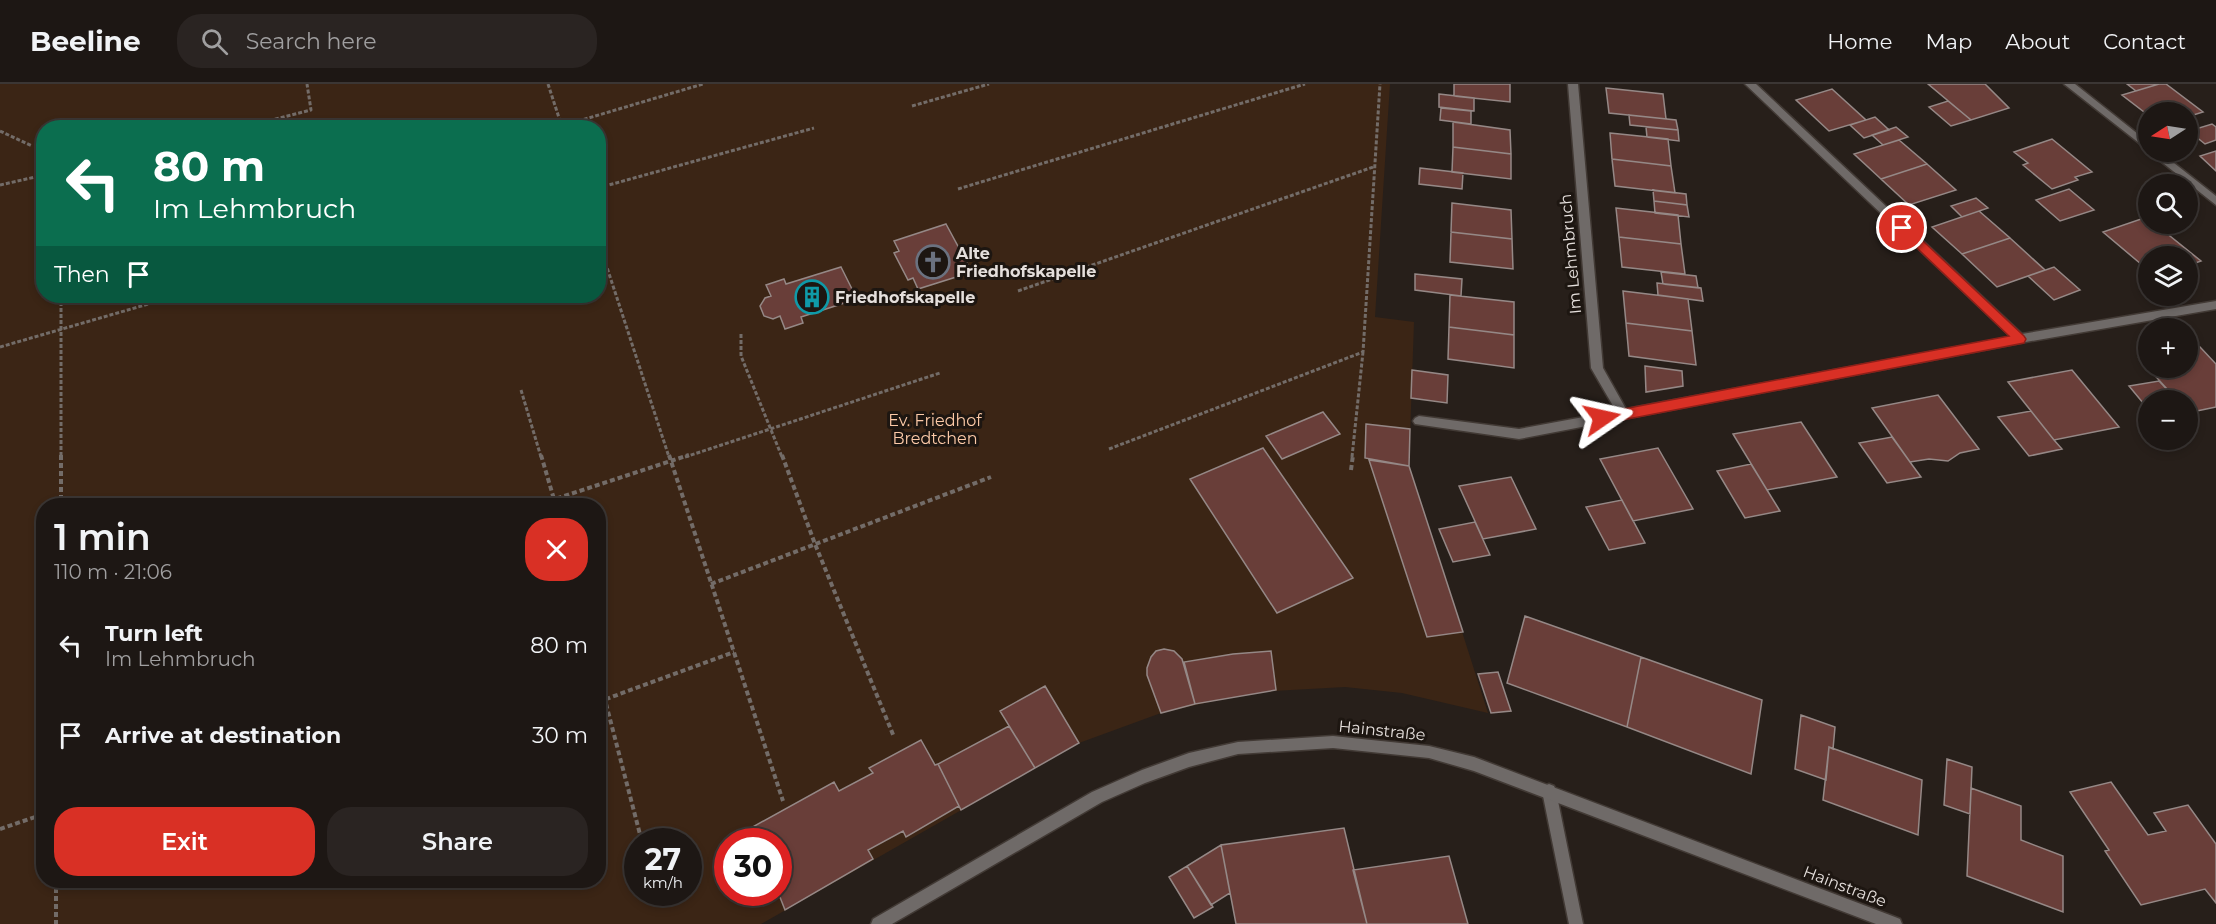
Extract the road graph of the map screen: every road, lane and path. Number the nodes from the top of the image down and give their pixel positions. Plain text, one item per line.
1 (307, 84) edge
2 (548, 84) edge
3 (703, 84) edge
4 (988, 84) edge
5 (1305, 84) edge
6 (1380, 84) edge
7 (1573, 84) edge
8 (1750, 84) edge
9 (2069, 84) edge
10 (912, 106) dead end
11 (272, 120) edge
12 (560, 120) edge
13 (585, 120) edge
14 (814, 128) dead end
15 (0, 131) edge
16 (2138, 139) edge
17 (32, 146) dead end
18 (2167, 162) edge
19 (1376, 166) junction
20 (36, 177) edge
21 (0, 185) edge
22 (606, 186) edge
23 (958, 189) dead end
24 (2216, 201) edge
25 (606, 264) edge
26 (1018, 291) dead end
27 (61, 303) edge
28 (151, 303) edge
29 (2216, 305) edge
30 (61, 328) junction
31 (741, 334) dead end
32 (2020, 339) junction
33 (0, 346) edge
34 (1363, 352) junction
35 (940, 373) dead end
36 (521, 390) dead end
37 (1623, 414) junction
38 (1419, 421) dead end
39 (771, 427) junction
40 (1109, 449) dead end
41 (670, 459) junction
42 (1351, 470) dead end
43 (992, 477) dead end
44 (61, 498) edge
45 (554, 498) edge
46 (557, 498) edge
47 (815, 544) junction
48 (711, 584) junction
49 (734, 652) junction
50 (606, 699) edge
51 (606, 703) edge
52 (894, 737) dead end
53 (1549, 790) junction
54 (783, 801) dead end
55 (36, 817) edge
56 (638, 828) edge
57 (0, 830) edge
58 (56, 888) edge
59 (56, 924) edge
60 (878, 924) edge
61 (1576, 924) edge
62 (1895, 924) edge

1 - 11 path
2 - 12 path
3 - 13 path
4 - 10 path
5 - 23 path
6 - 19 path
7 - 37 street, Im Lehmbruch
8 - 32 street
9 - 16 street
14 - 22 path
15 - 17 path
18 - 24 street
19 - 26 path
19 - 34 path
20 - 21 path
25 - 41 path
27 - 30 path
28 - 30 path
29 - 32 street
30 - 33 path
30 - 44 path
31 - 39 path
32 - 37 street
34 - 40 path
34 - 42 path
35 - 39 path
36 - 45 path
37 - 38 street
39 - 41 path
39 - 47 path
41 - 46 path
41 - 48 path
43 - 47 path
47 - 48 path
47 - 52 path
48 - 49 path
49 - 50 path
49 - 54 path
51 - 56 path
53 - 60 street, Hainstraße
53 - 61 street
53 - 62 street, Hainstraße
55 - 57 path
58 - 59 path

